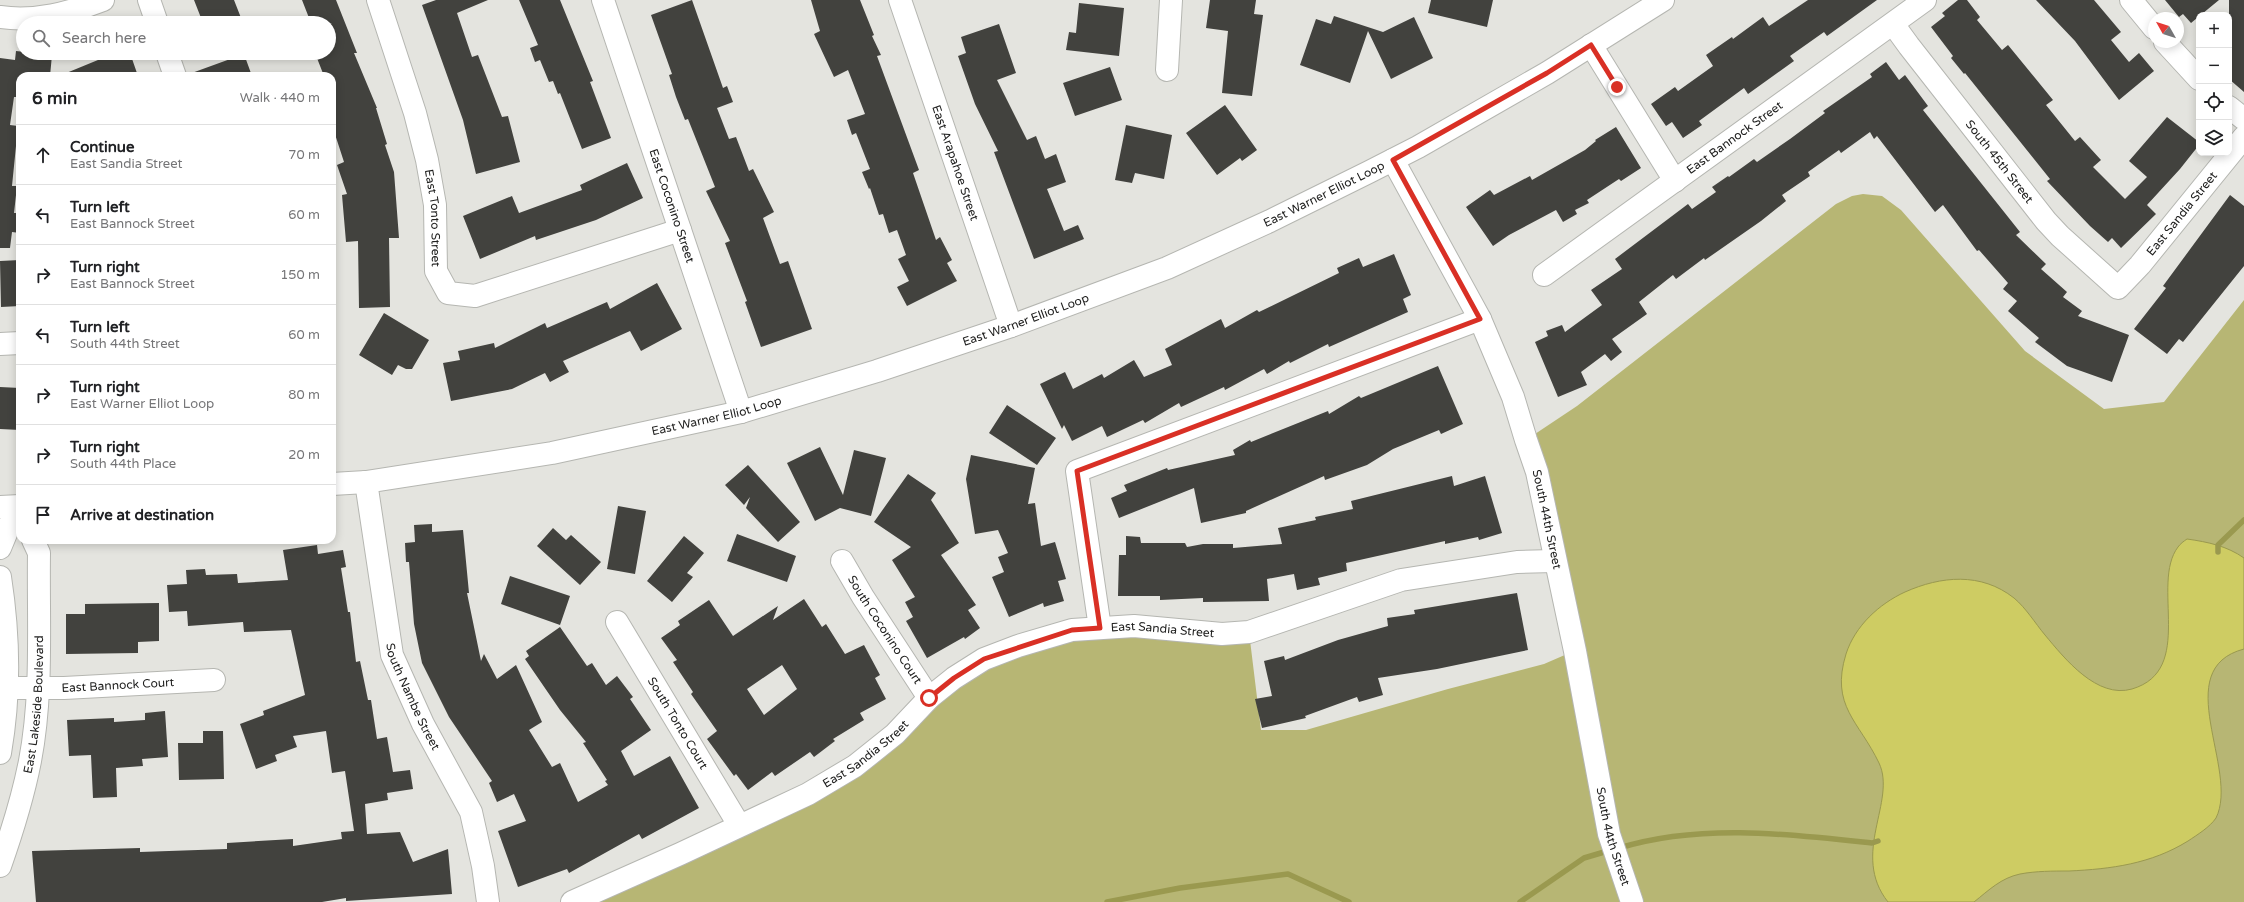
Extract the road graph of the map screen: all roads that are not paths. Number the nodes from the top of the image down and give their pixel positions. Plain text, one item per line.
1 (103, 0) edge
2 (149, 0) edge
3 (378, 0) edge
4 (603, 0) edge
5 (900, 0) edge
6 (1171, 0) edge
7 (1663, 0) edge
8 (1925, 0) edge
9 (2130, 0) edge
10 (52, 16) edge
11 (155, 16) edge
12 (0, 18) edge
13 (16, 19) edge
14 (2148, 21) edge
15 (1893, 24) junction
16 (1591, 45) junction
17 (2171, 48) edge
18 (169, 60) edge
19 (1166, 70) dead end
20 (174, 72) edge
21 (2196, 76) edge
22 (2232, 109) edge
23 (2244, 119) edge
24 (2244, 137) edge
25 (1393, 160) junction
26 (1675, 181) junction
27 (680, 230) junction
28 (1544, 276) dead end
29 (2118, 288) joint
30 (1480, 319) junction
31 (1010, 326) junction
32 (16, 343) edge
33 (0, 344) edge
34 (741, 412) junction
35 (366, 482) junction
36 (336, 484) edge
37 (14, 508) edge
38 (35, 544) edge
39 (0, 548) edge
40 (842, 561) dead end
41 (1554, 561) junction
42 (0, 577) edge
43 (617, 622) dead end
44 (1100, 628) junction
45 (214, 680) dead end
46 (17, 688) edge
47 (929, 698) junction
48 (0, 753) edge
49 (739, 825) junction
50 (0, 866) edge
51 (488, 902) edge
52 (572, 902) edge
53 (1632, 902) edge

1 - 10 street
2 - 11 street
3 - 27 street, East Tonto Street
4 - 27 street, East Coconino Street
5 - 31 street, East Arapahoe Street
6 - 19 street
7 - 16 street, East Warner Elliot Loop
8 - 15 street, East Bannock Street
9 - 14 street
12 - 13 street
15 - 26 street, East Bannock Street
15 - 29 street, South 45th Street
16 - 25 street, East Warner Elliot Loop
16 - 26 street
17 - 21 street
18 - 20 street
22 - 23 street
24 - 29 street, East Sandia Street
25 - 30 street, South 44th Street
25 - 31 street, East Warner Elliot Loop
26 - 28 street, East Bannock Street
27 - 34 street, East Coconino Street
30 - 41 street, South 44th Street
30 - 44 street
31 - 34 street, East Warner Elliot Loop
32 - 33 street
34 - 35 street, East Warner Elliot Loop
35 - 36 street, East Warner Elliot Loop
35 - 51 street, South Nambe Street
37 - 39 street
38 - 46 street, East Lakeside Boulevard
40 - 47 street, South Coconino Court
41 - 44 street, East Sandia Street
41 - 53 street, South 44th Street
42 - 46 street, East Lakeside Boulevard
43 - 49 street, South Tonto Court
44 - 47 street, East Sandia Street
45 - 46 street, East Bannock Court
46 - 48 street, East Lakeside Boulevard
46 - 50 street, East Lakeside Boulevard
47 - 49 street, East Sandia Street
49 - 52 street, East Sandia Street

